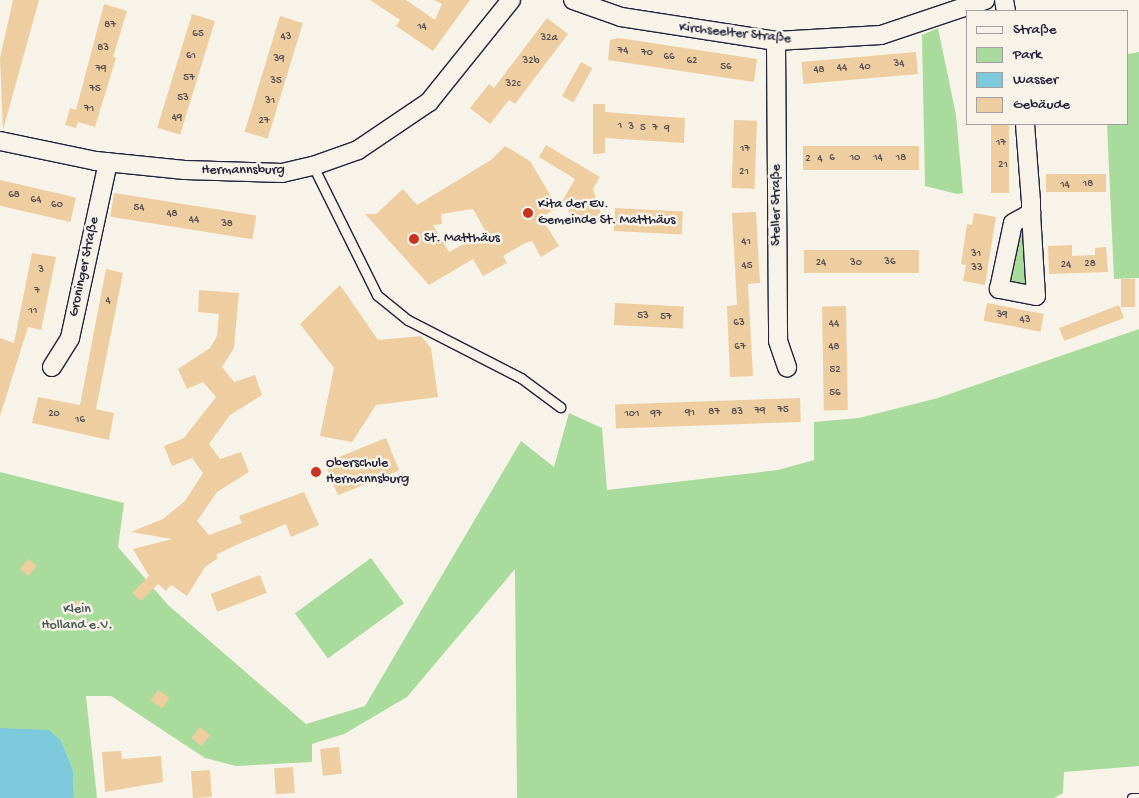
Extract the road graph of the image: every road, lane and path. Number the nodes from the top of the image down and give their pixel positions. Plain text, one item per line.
1 (511, 0) edge
2 (573, 0) edge
3 (985, 0) edge
4 (776, 41) junction
5 (1025, 125) edge
6 (0, 141) edge
7 (108, 162) junction
8 (312, 166) junction
9 (1031, 213) dead end
10 (52, 367) dead end
11 (787, 367) dead end
12 (560, 407) dead end
13 (1132, 798) edge
14 (1139, 798) edge

1 - 8 street, Hermannsburg
2 - 4 street, Kirchseelter Straße
3 - 4 street, Kirchseelter Straße
4 - 11 street, Steller Straße
5 - 9 street
6 - 7 street, Hermannsburg
7 - 8 street, Hermannsburg
7 - 10 street, Groninger Straße
8 - 12 lane
13 - 14 lane

